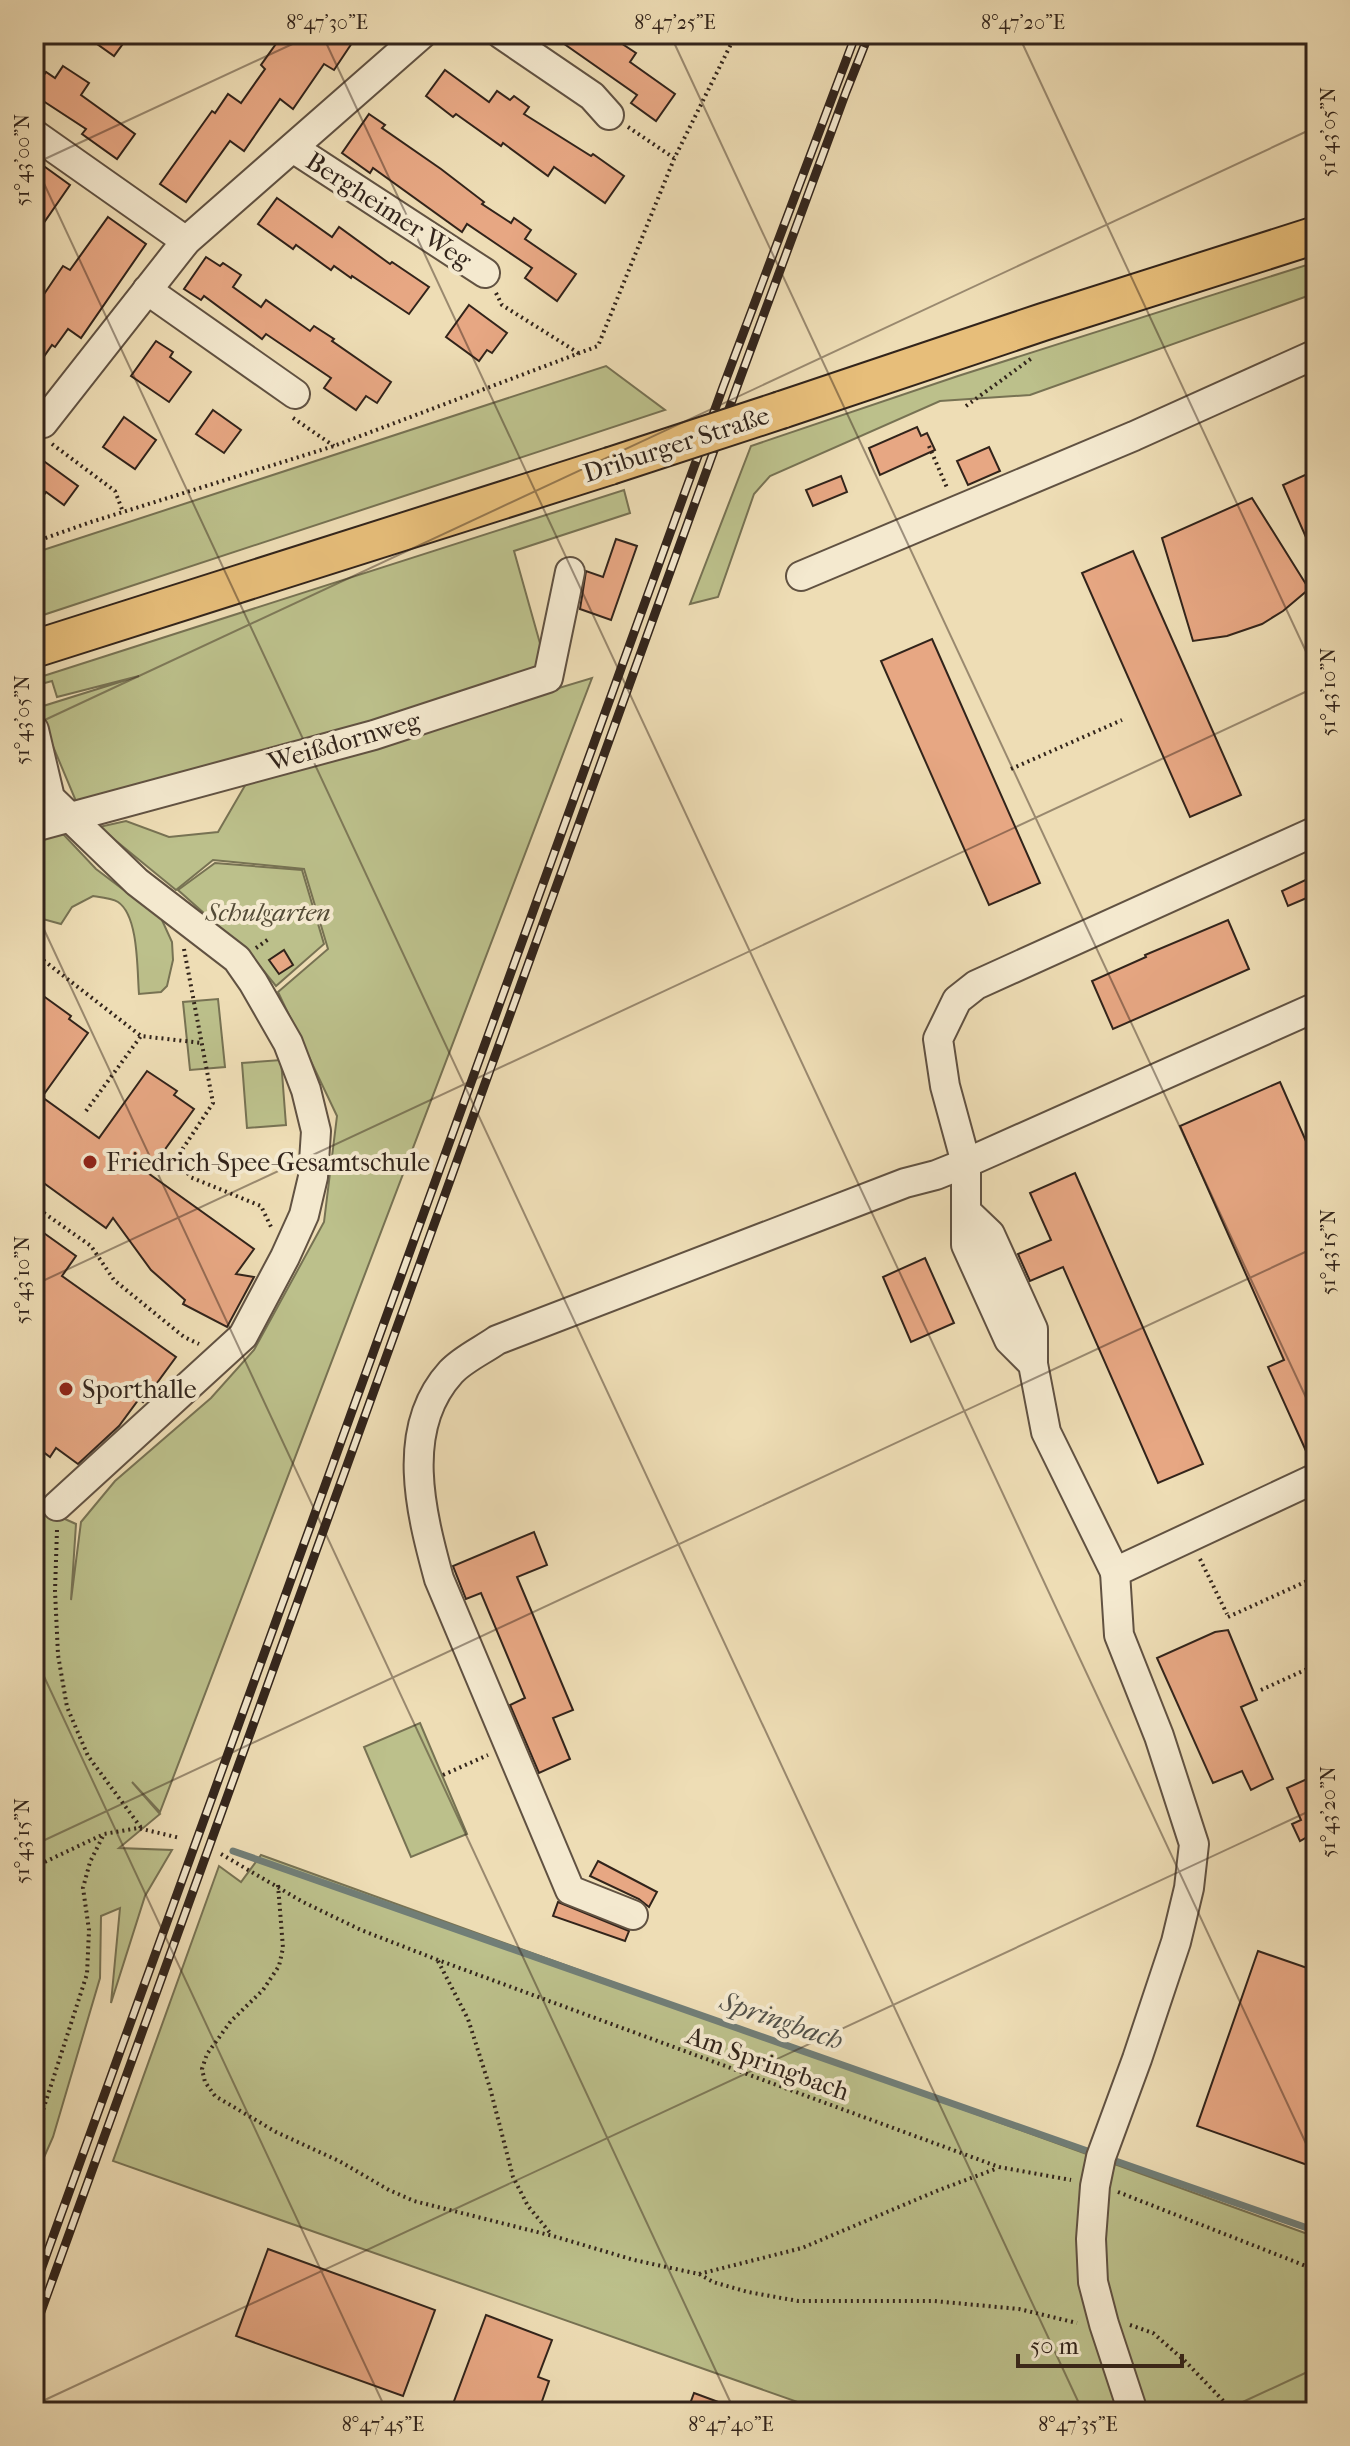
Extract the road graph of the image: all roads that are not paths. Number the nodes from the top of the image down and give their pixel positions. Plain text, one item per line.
1 (422, 34) edge
2 (501, 34) edge
3 (609, 115) road end
4 (34, 134) edge
5 (293, 148) junction
6 (1316, 235) edge
7 (186, 241) junction
8 (485, 273) road end
9 (147, 290) junction
10 (1316, 354) edge
11 (289, 402) road end
12 (38, 419) edge
13 (570, 572) dead end
14 (801, 576) dead end
15 (34, 649) edge
16 (34, 730) edge
17 (69, 817) junction
18 (34, 827) edge
19 (1316, 831) edge
20 (1316, 1007) edge
21 (966, 1163) junction
22 (1316, 1478) edge
23 (57, 1506) road end
24 (1115, 1572) junction
25 (633, 1915) dead end
26 (1133, 2412) edge

1 - 5 street, Bergheimer Weg
2 - 3 street
4 - 7 street
5 - 7 street, Bergheimer Weg
5 - 8 street, Bergheimer Weg
6 - 15 main road, Driburger Straße, bridge
7 - 9 street, Bergheimer Weg
9 - 11 street
9 - 12 street, Bergheimer Weg
10 - 14 street
13 - 17 street, Weißdornweg
16 - 17 street
17 - 18 street, Weißdornweg
17 - 23 street
19 - 21 street
20 - 21 street
21 - 24 street
21 - 25 street
22 - 24 street
24 - 26 street

